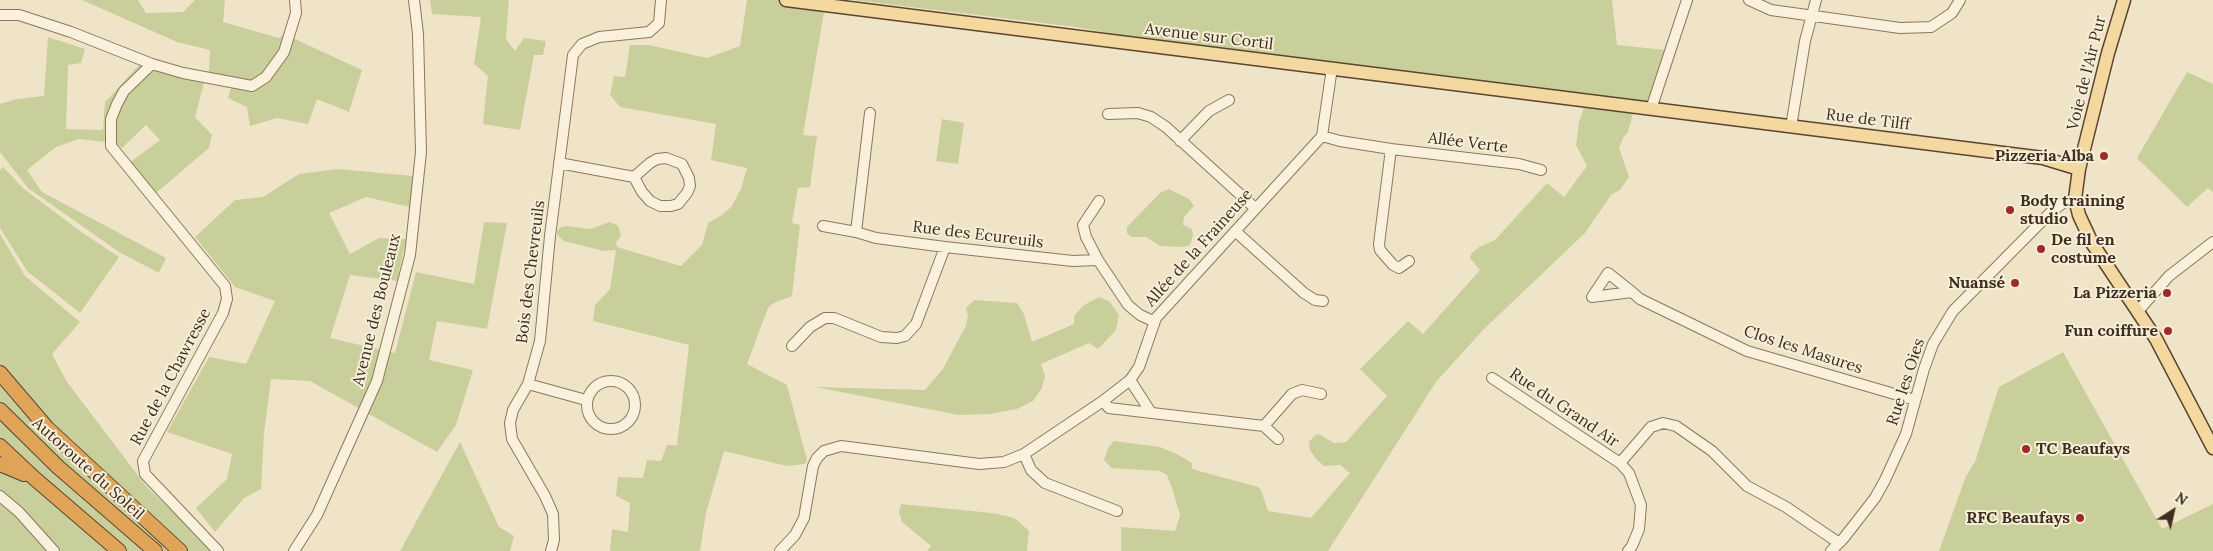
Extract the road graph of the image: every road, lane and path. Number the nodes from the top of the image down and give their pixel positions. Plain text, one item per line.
1 (295, 0) edge
2 (414, 0) edge
3 (661, 0) edge
4 (786, 0) edge
5 (1688, 0) edge
6 (1748, 0) edge
7 (1816, 0) edge
8 (1960, 0) edge
9 (2124, 0) edge
10 (0, 15) edge
11 (1811, 15) junction
12 (152, 64) junction
13 (1332, 68) junction
14 (1229, 100) dead end
15 (1628, 107) joint
16 (1651, 109) junction
17 (870, 113) dead end
18 (1108, 114) dead end
19 (1791, 127) junction
20 (1322, 136) junction
21 (1180, 141) junction
22 (1391, 149) junction
23 (559, 163) junction
24 (2079, 169) junction
25 (1541, 170) dead end
26 (634, 177) junction
27 (2076, 199) junction
28 (1099, 201) dead end
29 (1256, 208) junction
30 (824, 226) dead end
31 (1235, 231) junction
32 (856, 232) junction
33 (2213, 242) edge
34 (945, 247) junction
35 (1098, 260) junction
36 (1409, 261) dead end
37 (1632, 292) dead end
38 (1323, 302) dead end
39 (2138, 311) junction
40 (1154, 321) junction
41 (792, 346) dead end
42 (0, 373) edge
43 (1492, 378) dead end
44 (1130, 380) junction
45 (528, 384) junction
46 (1321, 394) dead end
47 (586, 400) junction
48 (1915, 400) junction
49 (1103, 401) junction
50 (0, 410) edge
51 (1150, 411) junction
52 (1264, 426) junction
53 (1278, 439) dead end
54 (0, 446) edge
55 (2213, 448) edge
56 (1024, 454) junction
57 (1620, 463) junction
58 (0, 464) edge
59 (34, 478) junction
60 (0, 496) edge
61 (1117, 511) dead end
62 (1839, 543) junction
63 (54, 551) edge
64 (119, 551) edge
65 (155, 551) edge
66 (180, 551) edge
67 (218, 551) edge
68 (294, 551) edge
69 (552, 551) edge
70 (780, 551) edge
71 (1628, 551) edge
72 (1831, 551) edge

1 - 12 street
2 - 68 street, Avenue des Bouleaux
3 - 23 street, Bois des Chevreuils
4 - 13 main road, Avenue sur Cortil
5 - 16 street
6 - 11 street
7 - 11 street
8 - 11 street
9 - 24 main road, Voie de l'Air Pur
10 - 12 street
11 - 19 street
12 - 67 street, Rue de la Chawresse
13 - 15 main road, Avenue sur Cortil
13 - 20 street
14 - 21 street
15 - 16 main road, Rue de Tilff
16 - 19 main road, Rue de Tilff
17 - 32 street
18 - 21 street
19 - 24 main road, Rue de Tilff
20 - 22 street, Allée Verte
20 - 29 street, Allée de la Fraineuse
21 - 29 street
22 - 25 street, Allée Verte
22 - 36 street
23 - 26 street
23 - 45 street, Bois des Chevreuils
24 - 27 main road, Voie de l'Air Pur
26 - 26 street
27 - 39 main road, Voie de l'Air Pur
27 - 48 street, Rue les Oies
28 - 35 street
29 - 31 street, Allée de la Fraineuse
30 - 32 street, Rue des Ecureuils
31 - 38 street
31 - 40 street, Allée de la Fraineuse
32 - 34 street, Rue des Ecureuils
33 - 39 street
34 - 35 street, Rue des Ecureuils
34 - 41 street
35 - 40 street
37 - 48 street, Clos les Masures
39 - 55 main road, Voie de l'Air Pur
40 - 44 street, Allée de la Fraineuse
42 - 66 highway
43 - 57 street, Rue du Grand Air
44 - 49 street, Allée de la Fraineuse
44 - 51 street
45 - 47 street
45 - 69 street, Bois des Chevreuils
46 - 52 street
47 - 47 street
48 - 62 street, Rue les Oies
49 - 51 street
49 - 56 street, Allée de la Fraineuse
50 - 65 highway, Autoroute du Soleil
51 - 52 street
52 - 53 street
54 - 59 highway
56 - 61 street
56 - 70 street, Allée de la Fraineuse
57 - 62 street, Rue du Grand Air
57 - 71 street, Rue du Grand Air
58 - 59 highway
59 - 64 highway
60 - 63 street
62 - 72 street, Rue les Oies

